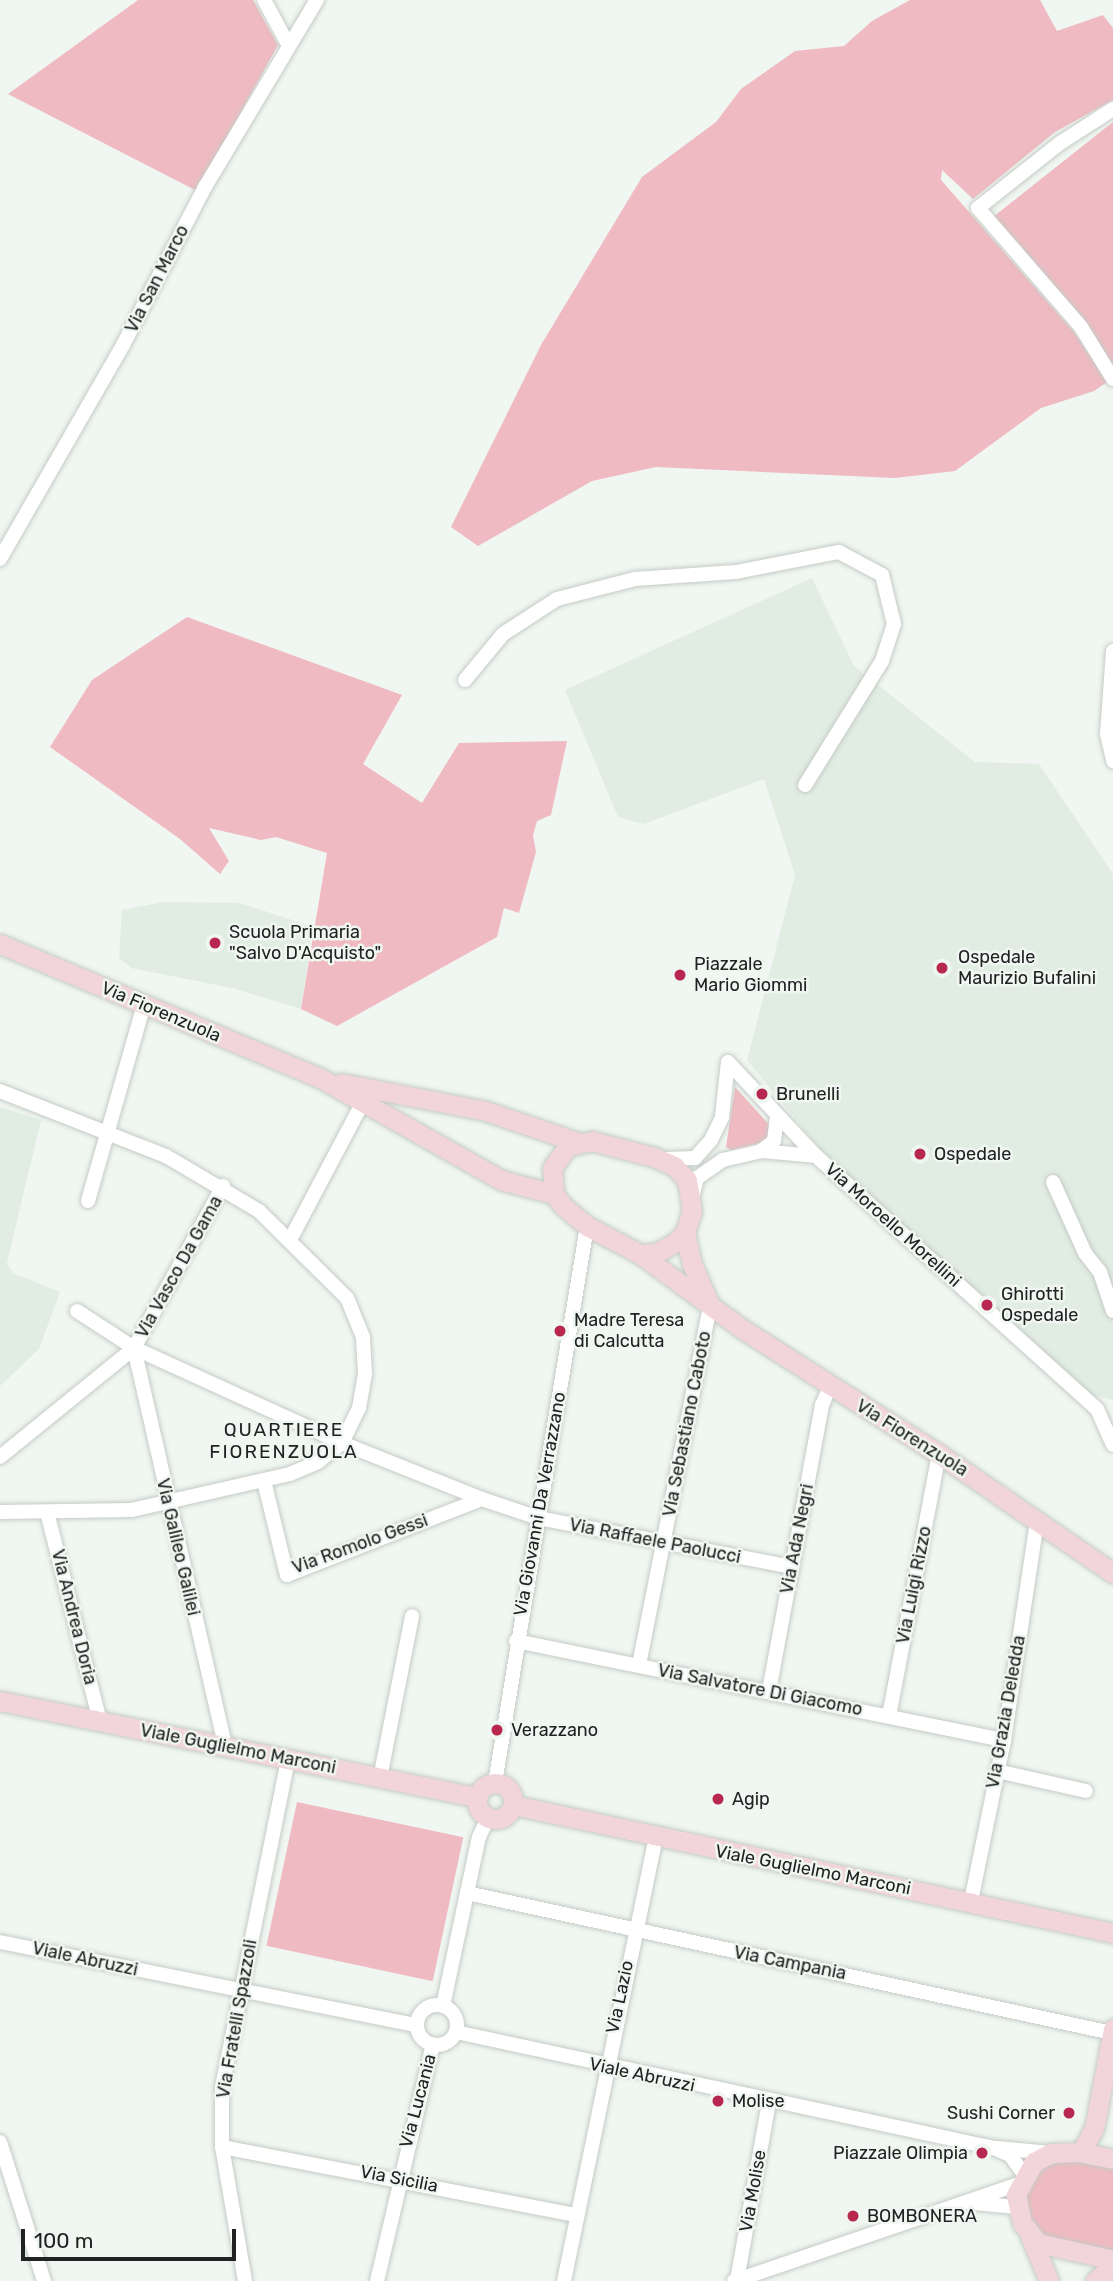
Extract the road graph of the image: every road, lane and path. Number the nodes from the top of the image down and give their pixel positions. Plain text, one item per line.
1 (264, 0) edge
2 (317, 0) edge
3 (288, 44) junction
4 (1113, 109) edge
5 (1113, 379) edge
6 (0, 559) edge
7 (1113, 652) edge
8 (465, 680) dead end
9 (1113, 761) edge
10 (805, 785) dead end
11 (0, 944) edge
12 (144, 1005) junction
13 (322, 1079) junction
14 (0, 1091) edge
15 (363, 1102) junction
16 (722, 1117) junction
17 (777, 1118) junction
18 (108, 1131) junction
19 (577, 1142) junction
20 (761, 1151) junction
21 (816, 1156) junction
22 (654, 1157) junction
23 (717, 1162) junction
24 (1053, 1182) dead end
25 (223, 1186) junction
26 (554, 1194) junction
27 (692, 1198) junction
28 (88, 1201) dead end
29 (587, 1226) junction
30 (685, 1232) junction
31 (291, 1238) junction
32 (640, 1254) junction
33 (710, 1306) junction
34 (77, 1311) dead end
35 (1113, 1311) edge
36 (134, 1348) junction
37 (830, 1387) junction
38 (342, 1442) junction
39 (1113, 1445) edge
40 (939, 1454) junction
41 (0, 1457) edge
42 (264, 1480) junction
43 (482, 1499) junction
44 (167, 1503) junction
45 (0, 1511) edge
46 (47, 1512) junction
47 (538, 1518) junction
48 (1037, 1521) junction
49 (664, 1543) junction
50 (792, 1567) junction
51 (1113, 1573) edge
52 (412, 1616) dead end
53 (516, 1641) junction
54 (639, 1665) junction
55 (769, 1692) junction
56 (0, 1700) edge
57 (889, 1716) junction
58 (100, 1722) junction
59 (1004, 1740) junction
60 (225, 1746) junction
61 (288, 1759) junction
62 (997, 1771) junction
63 (380, 1778) junction
64 (495, 1783) junction
65 (1086, 1791) dead end
66 (477, 1797) junction
67 (513, 1805) junction
68 (488, 1818) junction
69 (656, 1838) junction
70 (467, 1893) junction
71 (971, 1901) junction
72 (634, 1933) junction
73 (1113, 1933) edge
74 (0, 1942) edge
75 (239, 1992) junction
76 (443, 2006) junction
77 (416, 2025) junction
78 (1113, 2031) edge
79 (456, 2032) junction
80 (433, 2045) junction
81 (605, 2068) junction
82 (769, 2103) junction
83 (0, 2142) edge
84 (222, 2147) junction
85 (995, 2148) junction
86 (1081, 2152) junction
87 (1051, 2153) junction
88 (1113, 2159) edge
89 (398, 2178) junction
90 (1022, 2179) junction
91 (971, 2202) junction
92 (1016, 2207) junction
93 (574, 2215) junction
94 (1029, 2235) junction
95 (1113, 2262) edge
96 (735, 2280) edge
97 (44, 2281) edge
98 (245, 2281) edge
99 (377, 2281) edge
100 (564, 2281) edge
101 (1049, 2281) edge
102 (1095, 2281) edge

1 - 3 street
2 - 3 street, Via San Marco
3 - 6 street, Via San Marco
4 - 5 street
7 - 9 street
8 - 10 street
11 - 12 street, Via Fiorenzuola
12 - 13 street, Via Fiorenzuola
12 - 18 street
13 - 15 street, Via Fiorenzuola
13 - 19 street, Via Fiorenzuola
14 - 18 street
15 - 26 street, Via Fiorenzuola
15 - 31 street
16 - 17 street, Via Moroello Morellini
16 - 22 street
16 - 23 street
17 - 20 street
17 - 21 street, Via Moroello Morellini
18 - 25 street
18 - 28 street
19 - 22 street
19 - 26 street
20 - 21 street, Via Moroello Morellini
20 - 23 street, Via Moroello Morellini
21 - 39 street, Via Moroello Morellini
22 - 27 street
23 - 27 street, Via Moroello Morellini
24 - 35 street
25 - 31 street
25 - 36 street, Via Vasco Da Gama
26 - 29 street
27 - 30 street
29 - 32 street
29 - 47 street, Via Giovanni Da Verrazzano
30 - 32 street
30 - 33 street
31 - 38 street
32 - 33 street, Via Fiorenzuola
33 - 37 street, Via Fiorenzuola
33 - 49 street, Via Sebastiano Caboto
34 - 36 street, Via Raffaele Paolucci
36 - 38 street, Via Raffaele Paolucci
36 - 41 street
36 - 44 street, Via Galileo Galilei
37 - 40 street, Via Fiorenzuola
37 - 50 street, Via Ada Negri
38 - 42 street
38 - 43 street, Via Raffaele Paolucci
40 - 48 street, Via Fiorenzuola
40 - 57 street, Via Luigi Rizzo
42 - 43 street, Via Romolo Gessi
42 - 44 street
43 - 47 street, Via Raffaele Paolucci
44 - 46 street
44 - 60 street, Via Galileo Galilei
45 - 46 street
46 - 58 street, Via Andrea Doria
47 - 49 street, Via Raffaele Paolucci
47 - 53 street, Via Giovanni Da Verrazzano
48 - 51 street, Via Fiorenzuola
48 - 59 street, Via Grazia Deledda
49 - 50 street, Via Raffaele Paolucci
49 - 54 street, Via Sebastiano Caboto
50 - 55 street, Via Ada Negri
52 - 63 street
53 - 54 street, Via Salvatore Di Giacomo
53 - 64 street, Via Giovanni Da Verrazzano
54 - 55 street, Via Salvatore Di Giacomo
55 - 57 street, Via Salvatore Di Giacomo
56 - 58 street, Viale Guglielmo Marconi
57 - 59 street, Via Salvatore Di Giacomo
58 - 60 street, Viale Guglielmo Marconi
59 - 62 street, Via Grazia Deledda
60 - 61 street, Viale Guglielmo Marconi
61 - 63 street, Viale Guglielmo Marconi
61 - 75 street, Via Fratelli Spazzoli
62 - 65 street
62 - 71 street, Via Grazia Deledda
63 - 66 street, Viale Guglielmo Marconi
64 - 66 street
64 - 67 street
66 - 68 street
67 - 68 street
67 - 69 street, Viale Guglielmo Marconi
68 - 70 street
69 - 71 street, Viale Guglielmo Marconi
69 - 72 street, Via Lazio
70 - 72 street, Via Campania
70 - 76 street
71 - 73 street, Viale Guglielmo Marconi
72 - 78 street, Via Campania
72 - 81 street, Via Lazio
74 - 75 street, Viale Abruzzi
75 - 77 street, Viale Abruzzi
75 - 84 street, Via Fratelli Spazzoli
76 - 77 street
76 - 79 street
77 - 80 street
78 - 86 street
79 - 80 street
79 - 81 street, Viale Abruzzi
80 - 89 street, Via Lucania
81 - 82 street, Viale Abruzzi
81 - 93 street, Via Lazio
82 - 85 street, Viale Abruzzi
82 - 96 street, Via Molise
83 - 97 street
84 - 89 street, Via Sicilia
84 - 98 street, Via Fratelli Spazzoli
85 - 87 street, Viale Abruzzi
85 - 90 street, Viale Abruzzi
86 - 87 street
86 - 88 street
87 - 90 street
89 - 93 street, Via Sicilia
89 - 99 street, Via Lucania
90 - 91 street
90 - 92 street
91 - 92 street
91 - 96 street
92 - 94 street
93 - 100 street, Via Lazio
94 - 95 street
94 - 101 street
95 - 102 street

